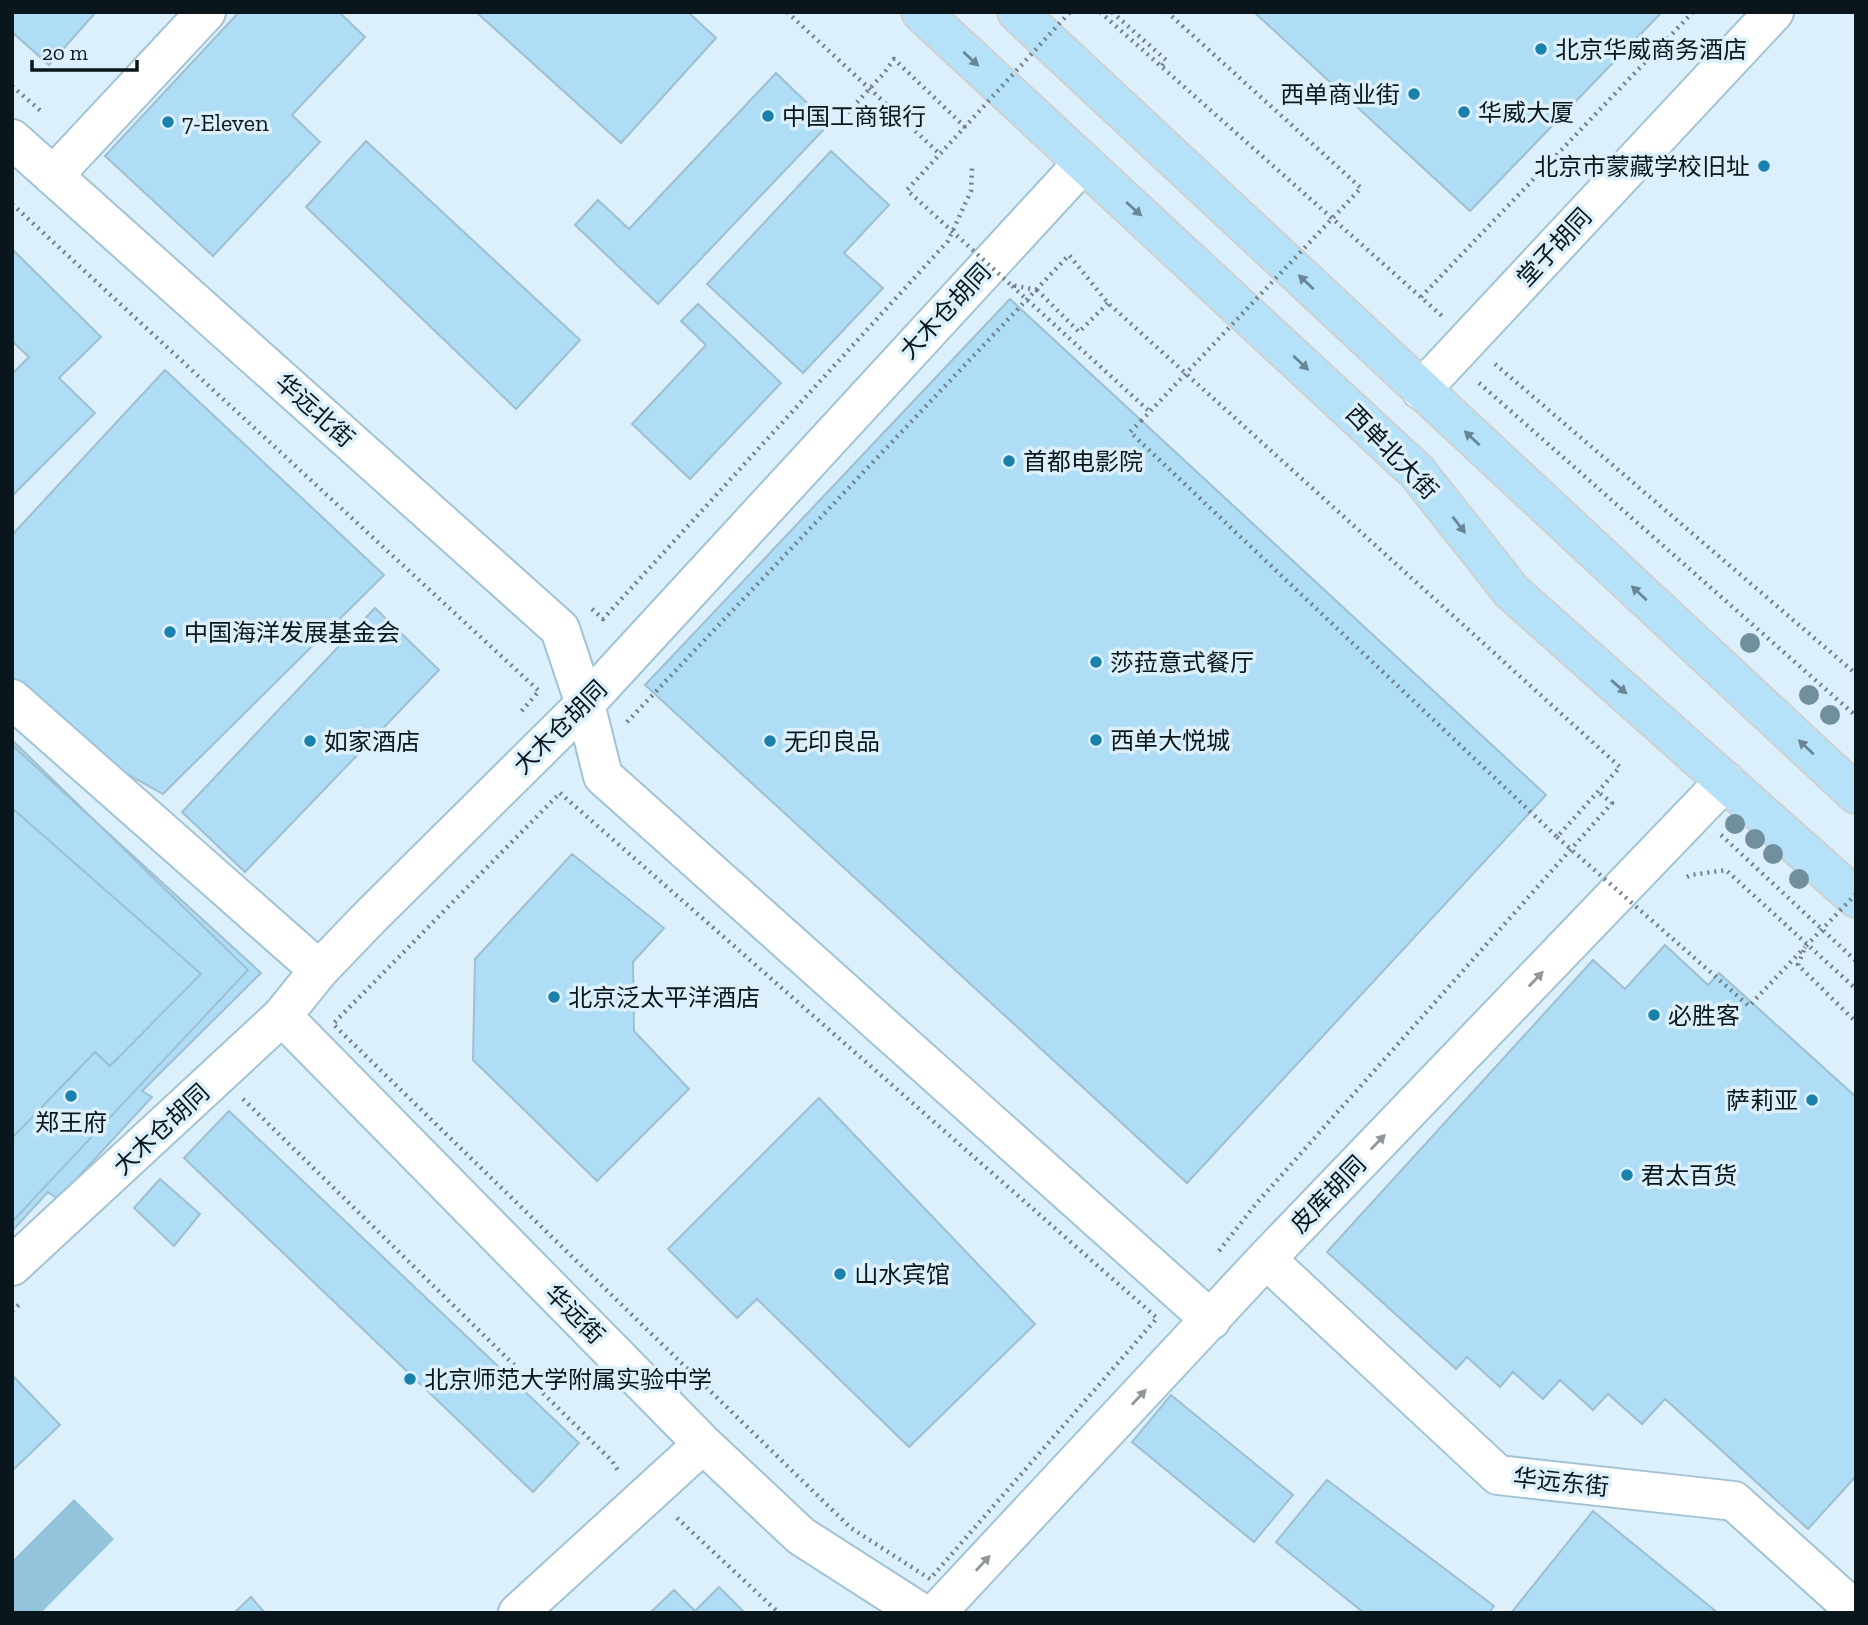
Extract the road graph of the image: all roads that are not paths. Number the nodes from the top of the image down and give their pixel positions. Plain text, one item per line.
1 (206, 12) edge
2 (921, 12) edge
3 (1017, 12) edge
4 (1774, 12) edge
5 (12, 139) edge
6 (1083, 163) junction
7 (53, 176) junction
8 (1421, 390) junction
9 (12, 699) edge
10 (585, 704) junction
11 (1725, 781) junction
12 (1856, 794) edge
13 (1856, 896) edge
14 (319, 970) junction
15 (282, 1016) junction
16 (1266, 1258) junction
17 (12, 1266) edge
18 (1211, 1320) junction
19 (703, 1444) junction
20 (929, 1602) edge
21 (1856, 1611) edge
22 (518, 1613) edge

1 - 7 street
2 -> 6 main road, 西单北大街
8 -> 3 main road
4 - 8 street, 堂子胡同
5 - 7 street, 华远北街
6 - 10 street, 大木仓胡同
6 -> 11 main road, 西单北大街
7 - 10 street, 华远北街
12 -> 8 main road
9 - 14 street
10 - 14 street, 大木仓胡同
10 - 18 street, 华远北街
11 - 13 main road, 西单北大街
16 -> 11 street, 皮库胡同
14 - 15 street, 大木仓胡同
15 - 17 street, 大木仓胡同
15 - 19 street, 华远街
16 - 18 street, 皮库胡同
16 - 21 street, 华远东街
20 -> 18 street, 皮库胡同
19 - 20 street, 华远街
19 - 22 street

